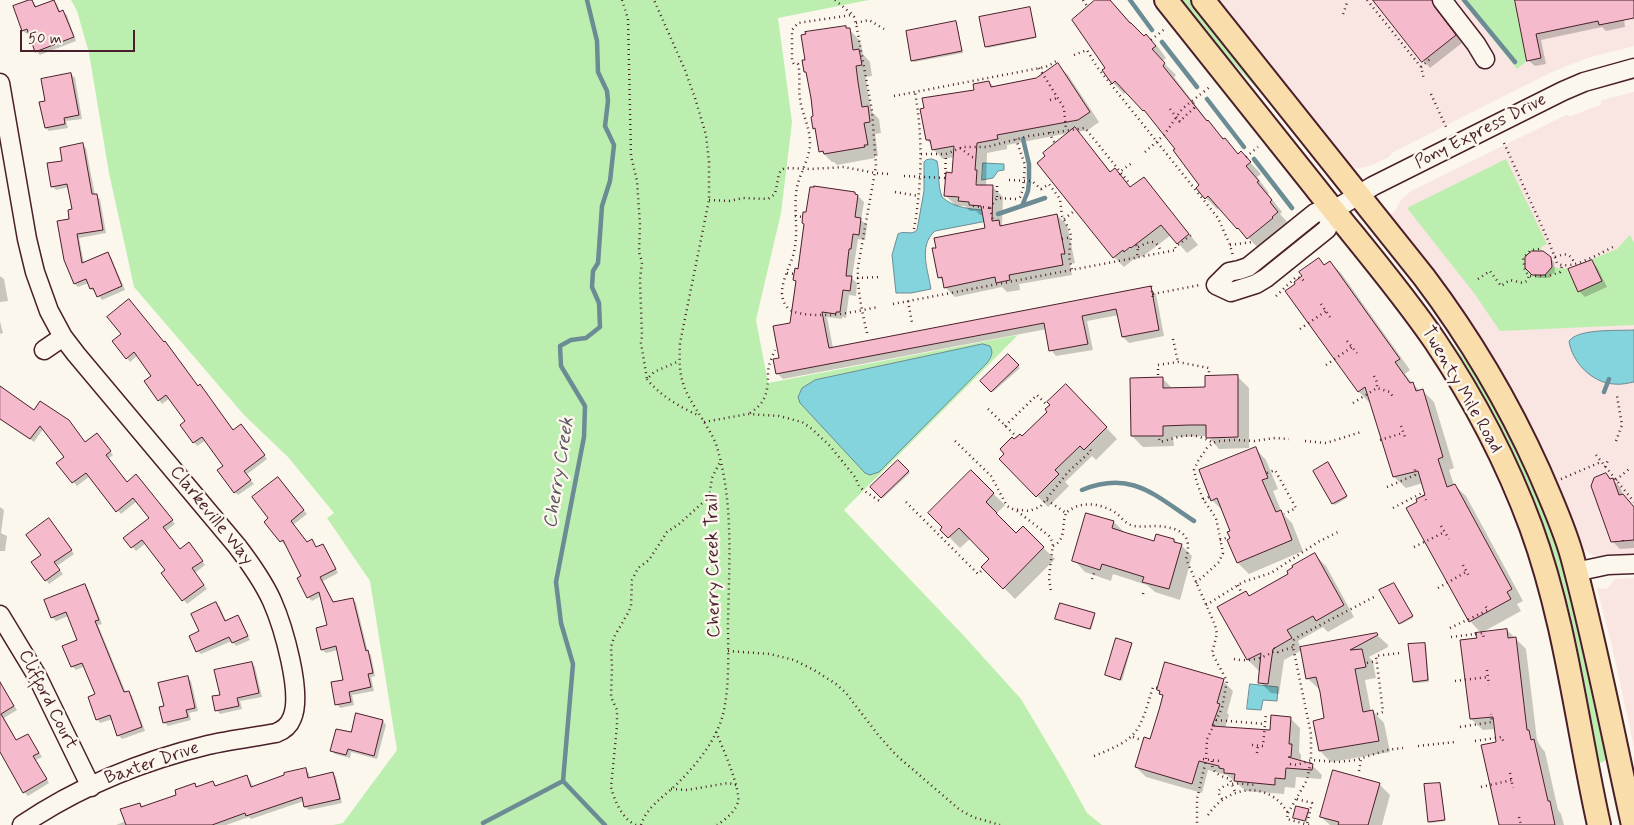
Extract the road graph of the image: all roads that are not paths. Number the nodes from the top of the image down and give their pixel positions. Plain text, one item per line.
1 (1166, 0) edge
2 (1203, 0) edge
3 (1442, 0) edge
4 (1485, 59) dead end
5 (1634, 68) edge
6 (0, 83) edge
7 (1358, 194) junction
8 (1334, 210) junction
9 (63, 337) junction
10 (44, 350) dead end
11 (1634, 564) edge
12 (1575, 572) junction
13 (0, 616) edge
14 (289, 724) joint
15 (91, 786) junction
16 (22, 825) edge
17 (1599, 825) edge
18 (1633, 825) edge

1 - 8 main road, Twenty Mile Road
2 - 7 main road, Twenty Mile Road
3 - 4 street
5 - 7 street, Pony Express Drive
6 - 9 street, Clarkeville Way
7 - 8 street, Pony Express Drive
7 - 12 main road, Twenty Mile Road
8 - 8 street
8 - 17 main road, Twenty Mile Road
9 - 10 street
9 - 14 street, Clarkeville Way
11 - 12 street
12 - 18 main road, Twenty Mile Road
13 - 15 street, Clifford Court
14 - 15 street, Baxter Drive
15 - 16 street, Baxter Drive

